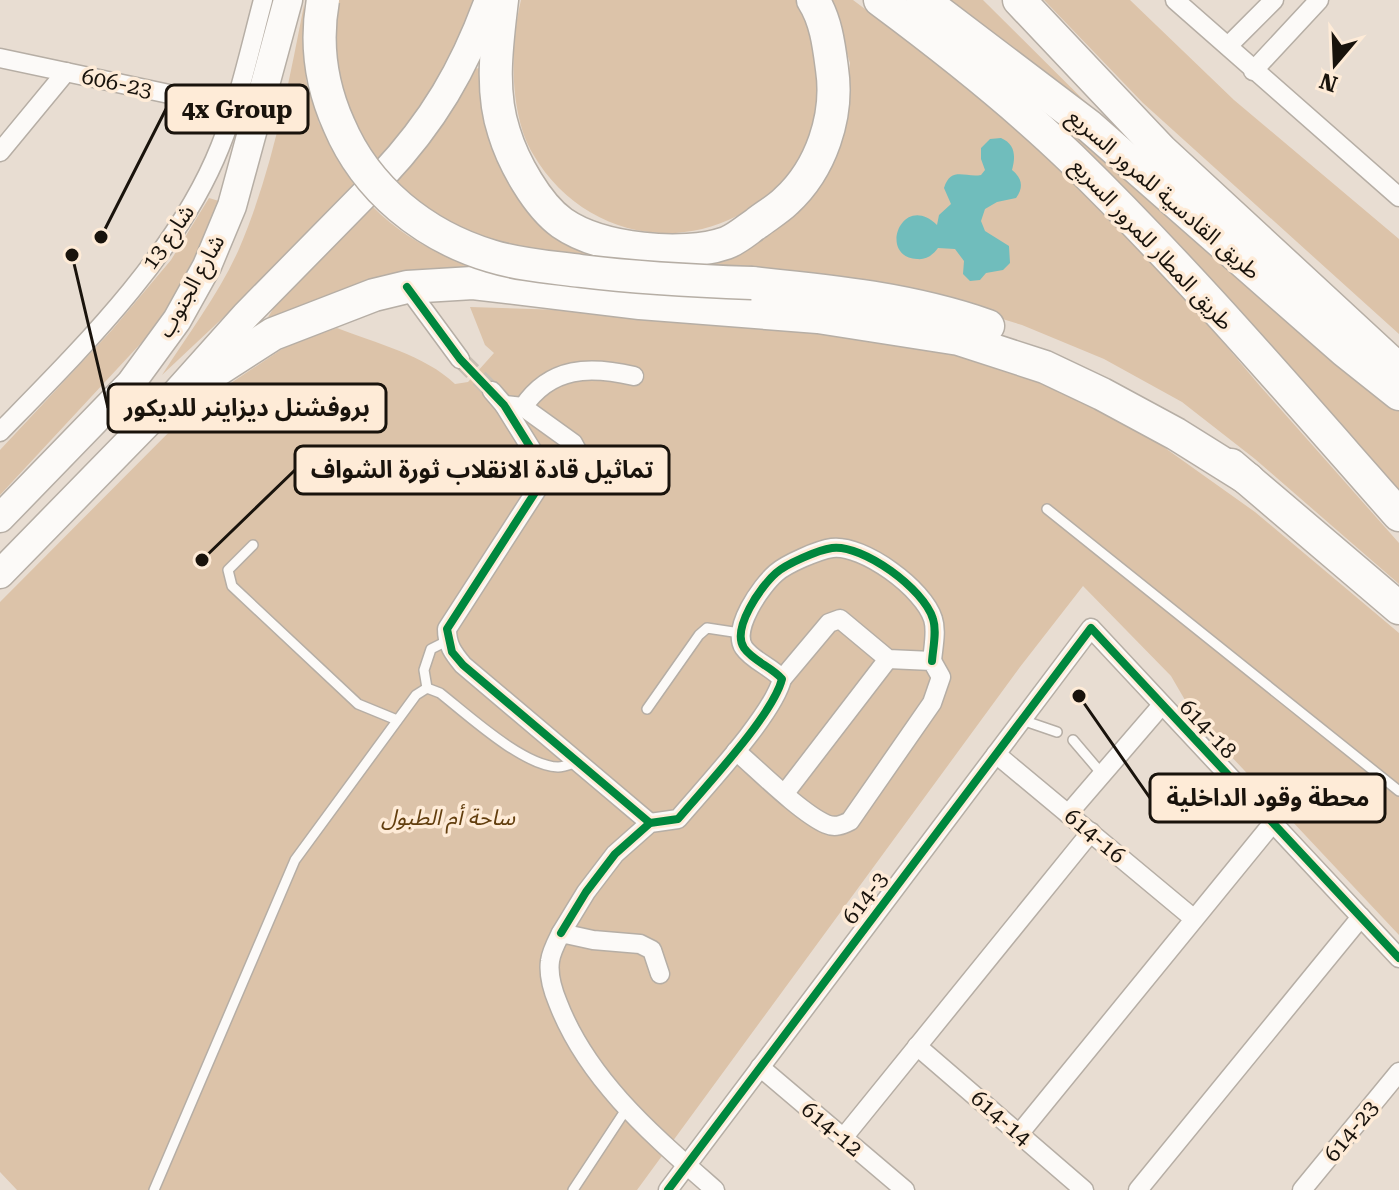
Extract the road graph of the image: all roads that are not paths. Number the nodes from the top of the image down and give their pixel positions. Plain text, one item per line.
1 (263, 0) edge
2 (288, 0) edge
3 (323, 0) edge
4 (489, 0) edge
5 (502, 0) edge
6 (880, 0) edge
7 (923, 0) edge
8 (1019, 0) edge
9 (1175, 0) edge
10 (1274, 0) edge
11 (1319, 0) edge
12 (816, 5) edge
13 (1228, 46) junction
14 (0, 58) edge
15 (1253, 71) junction
16 (66, 72) junction
17 (235, 108) junction
18 (0, 152) edge
19 (1399, 197) edge
20 (407, 287) junction
21 (460, 359) tunnel mouth
22 (1399, 370) edge
23 (634, 376) dead end
24 (1399, 394) edge
25 (169, 401) junction
26 (507, 401) junction
27 (0, 432) edge
28 (547, 474) junction
29 (1248, 479) junction
30 (1047, 509) dead end
31 (1399, 515) edge
32 (0, 518) edge
33 (253, 545) dead end
34 (0, 574) edge
35 (1399, 608) edge
36 (1091, 628) joint
37 (740, 633) junction
38 (447, 641) junction
39 (888, 659) junction
40 (932, 661) junction
41 (782, 679) junction
42 (427, 688) junction
43 (1161, 706) junction
44 (647, 709) dead end
45 (397, 720) junction
46 (1022, 720) junction
47 (1057, 732) dead end
48 (1073, 740) dead end
49 (736, 751) junction
50 (996, 754) junction
51 (580, 762) junction
52 (1102, 774) junction
53 (1399, 791) edge
54 (785, 793) junction
55 (1068, 814) junction
56 (650, 823) junction
57 (1272, 824) junction
58 (1091, 832) junction
59 (1361, 917) junction
60 (1193, 918) junction
61 (561, 933) junction
62 (1399, 958) edge
63 (660, 974) dead end
64 (917, 1046) junction
65 (760, 1067) junction
66 (1396, 1082) edge
67 (627, 1108) junction
68 (1019, 1134) junction
69 (843, 1138) junction
70 (687, 1165) junction
71 (154, 1190) edge
72 (573, 1190) edge
73 (668, 1190) edge
74 (715, 1190) edge
75 (905, 1190) edge
76 (1084, 1190) edge
77 (1138, 1190) edge
78 (1302, 1190) edge

1 - 17 street, شارع 13
2 - 32 main road, شارع الجنوب
3 - 29 highway, bridge
4 - 25 main road
5 - 12 highway
6 - 31 highway, طريق المطار للمرور السريع
7 - 24 highway, طريق القادسية للمرور السريع
8 - 22 highway
9 - 13 street
10 - 13 street
11 - 15 street
13 - 15 street
14 - 16 street, 606-23
15 - 19 street
16 - 17 street, 606-23
16 - 18 street
17 - 27 street, شارع 13
20 - 21 street
20 - 25 highway
20 - 29 highway
23 - 26 street
25 - 34 main road
26 - 28 street
26 - 28 street
28 - 38 street
29 - 35 highway
30 - 53 lane
33 - 45 lane
36 - 43 street, 614-18
36 - 46 street, 614-3
37 - 40 street
37 - 41 street
37 - 44 lane
38 - 42 lane
38 - 51 street
39 - 40 street
39 - 41 street
39 - 54 street
40 - 54 street
41 - 49 street
42 - 45 lane
42 - 51 lane
43 - 52 street
43 - 57 street, 614-18
45 - 71 lane
46 - 47 lane
46 - 50 street, 614-3
48 - 52 lane
49 - 54 street
49 - 56 street
50 - 55 street, 614-16
50 - 65 street, 614-3
51 - 56 street
52 - 55 street
55 - 58 street, 614-16
56 - 61 street
57 - 59 street, 614-18
57 - 60 street
58 - 60 street, 614-16
58 - 64 street
59 - 62 street, 614-18
59 - 77 street
60 - 68 street
61 - 63 street
61 - 67 street
64 - 68 street, 614-14
64 - 69 street
65 - 69 street, 614-12
65 - 70 street, 614-3
66 - 78 street, 614-23
67 - 70 street
67 - 72 lane
68 - 76 street, 614-14
69 - 75 street, 614-12
70 - 73 street, 614-3
70 - 74 street

